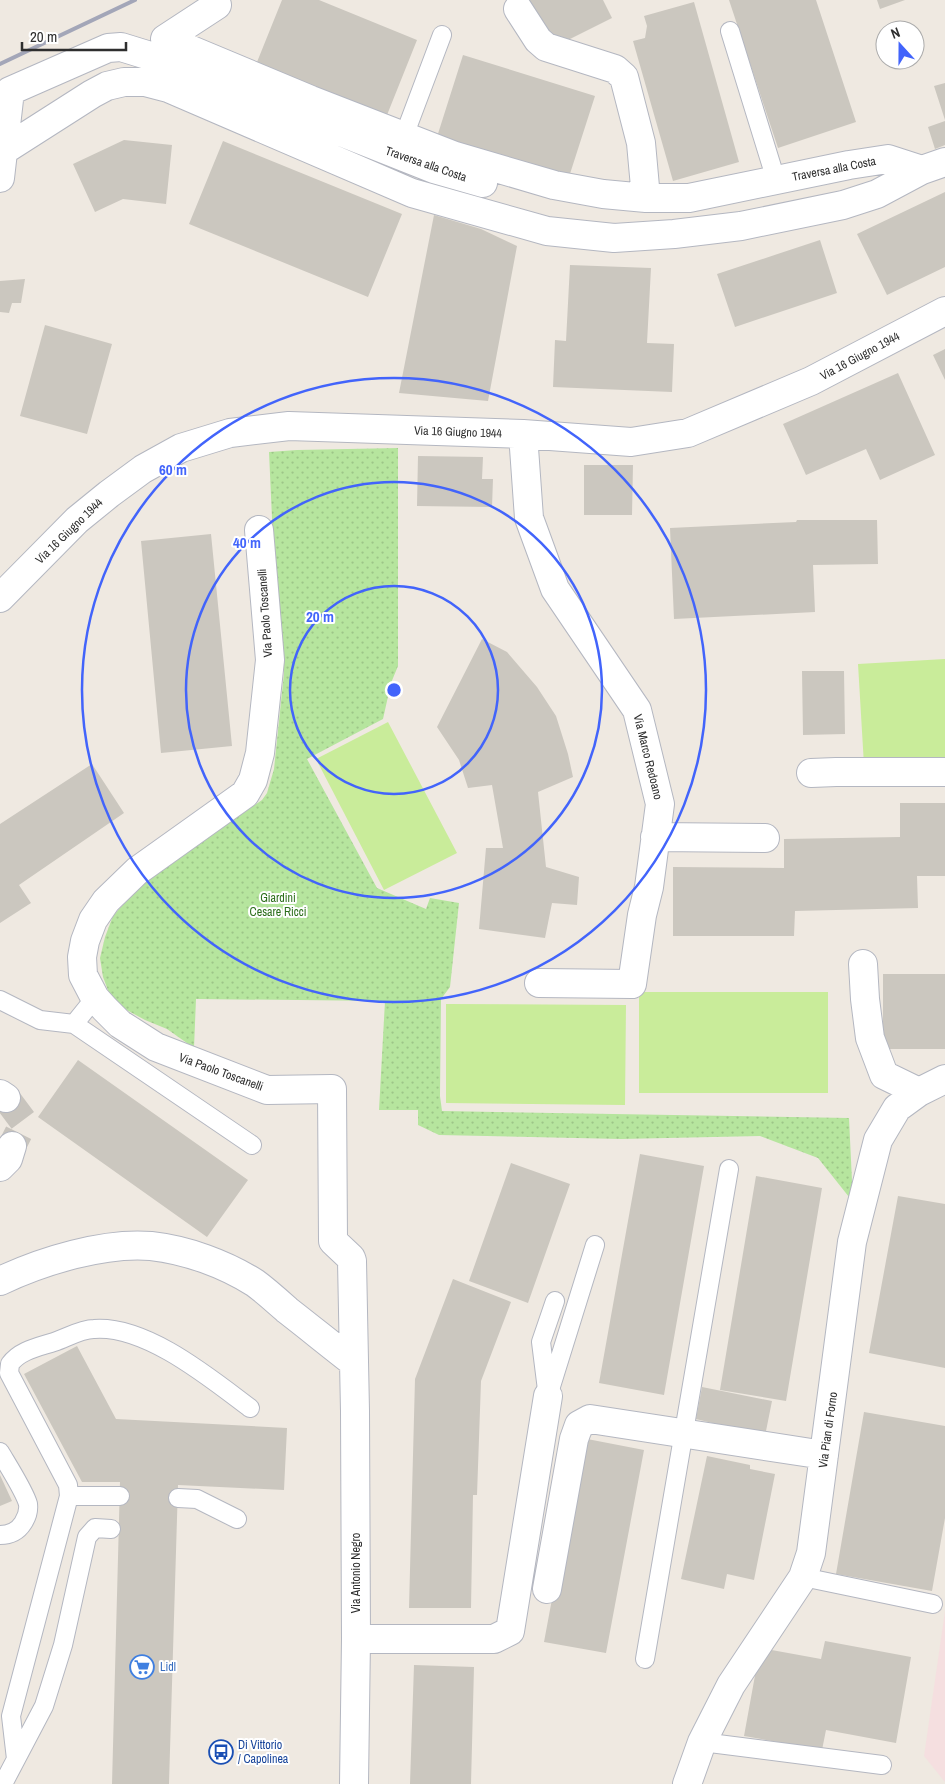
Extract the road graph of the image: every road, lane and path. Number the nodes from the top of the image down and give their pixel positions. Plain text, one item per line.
1 (217, 5) dead end
2 (518, 9) dead end
3 (730, 32) dead end
4 (442, 35) dead end
5 (404, 136) junction
6 (9, 148) dead end
7 (934, 166) edge
8 (0, 178) edge
9 (776, 180) junction
10 (646, 198) junction
11 (945, 311) edge
12 (522, 434) junction
13 (259, 530) dead end
14 (0, 598) edge
15 (945, 772) edge
16 (811, 773) dead end
17 (655, 836) junction
18 (765, 838) dead end
19 (863, 964) dead end
20 (539, 982) dead end
21 (95, 998) junction
22 (0, 1000) edge
23 (74, 1024) junction
24 (945, 1079) edge
25 (920, 1092) junction
26 (252, 1145) dead end
27 (729, 1169) dead end
28 (595, 1245) dead end
29 (0, 1281) edge
30 (554, 1301) dead end
31 (353, 1362) junction
32 (548, 1396) junction
33 (250, 1408) dead end
34 (684, 1434) junction
35 (0, 1452) edge
36 (824, 1455) junction
37 (69, 1496) junction
38 (120, 1496) dead end
39 (178, 1498) dead end
40 (237, 1520) dead end
41 (111, 1530) dead end
42 (0, 1536) edge
43 (803, 1576) junction
44 (547, 1589) dead end
45 (933, 1604) dead end
46 (356, 1639) junction
47 (645, 1659) dead end
48 (702, 1742) junction
49 (16, 1759) junction
50 (882, 1765) dead end
51 (3, 1784) edge
52 (354, 1784) edge
53 (687, 1784) edge

1 - 5 street
2 - 10 street
3 - 9 lane
4 - 5 lane
5 - 10 street
6 - 7 street
7 - 9 street, Traversa alla Costa
8 - 10 street, Traversa alla Costa
9 - 10 street, Traversa alla Costa
11 - 12 street, Via 16 Giugno 1944
12 - 14 street, Via 16 Giugno 1944
12 - 17 street, Via Marco Redoano
13 - 21 street, Via Paolo Toscanelli
15 - 16 street
17 - 18 street
17 - 20 street, Via Marco Redoano
19 - 25 street
21 - 23 lane
21 - 31 street, Via Paolo Toscanelli
22 - 23 lane
23 - 26 lane
24 - 25 street, Via Pian di Forno
25 - 36 street, Via Pian di Forno
27 - 34 lane
28 - 32 lane
29 - 31 street
30 - 32 lane
31 - 46 street, Via Antonio Negro
32 - 46 street
33 - 37 lane
34 - 36 street
34 - 44 street
34 - 47 lane
35 - 42 lane
36 - 43 street, Via Pian di Forno
37 - 38 lane
37 - 49 lane
39 - 40 lane
41 - 49 lane
43 - 45 lane
43 - 48 street, Via Pian di Forno
46 - 52 street, Via Antonio Negro
48 - 50 lane
48 - 53 street, Via Pian di Forno
49 - 51 lane

